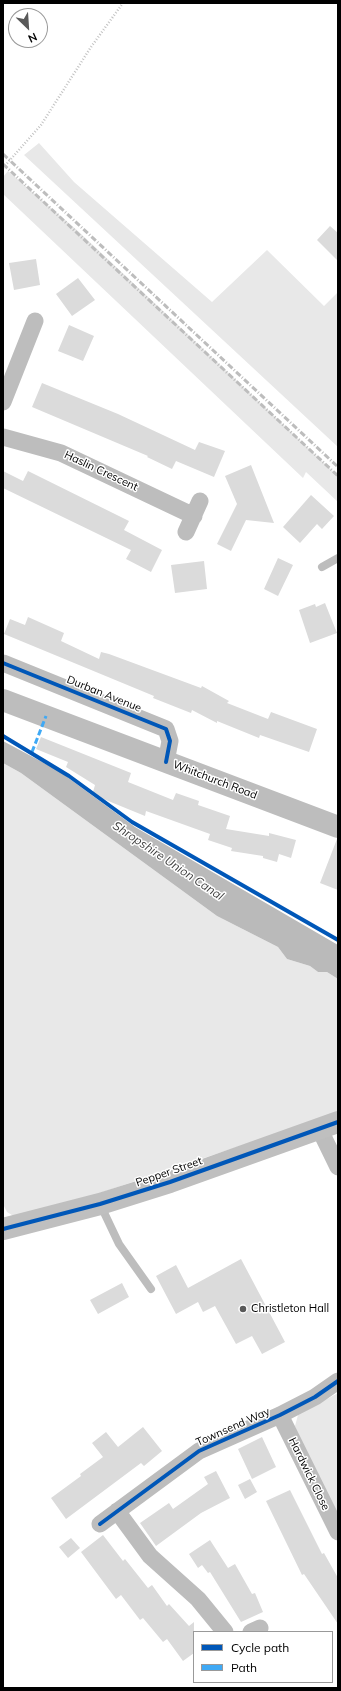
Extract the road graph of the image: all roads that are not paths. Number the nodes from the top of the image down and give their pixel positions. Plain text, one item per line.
1 (35, 321) dead end
2 (3, 402) edge
3 (3, 437) edge
4 (186, 532) dead end
5 (338, 558) edge
6 (322, 567) dead end
7 (3, 663) edge
8 (3, 700) edge
9 (166, 762) junction
10 (338, 827) edge
11 (328, 1125) edge
12 (338, 1167) edge
13 (100, 1204) junction
14 (3, 1229) edge
15 (151, 1289) dead end
16 (338, 1381) edge
17 (280, 1415) junction
18 (117, 1511) junction
19 (100, 1524) dead end
20 (338, 1532) edge
21 (224, 1631) edge

1 - 2 street
3 - 4 street, Haslin Crescent
5 - 6 lane
7 - 9 street, Durban Avenue
8 - 9 highway, Whitchurch Road
9 - 10 highway, Whitchurch Road
11 - 12 street
11 - 13 street, Pepper Street
13 - 14 street, Pepper Street
13 - 15 lane
16 - 17 street, Townsend Way
17 - 18 street, Townsend Way
17 - 20 street, Hardwick Close
18 - 19 street, Townsend Way
18 - 21 street

